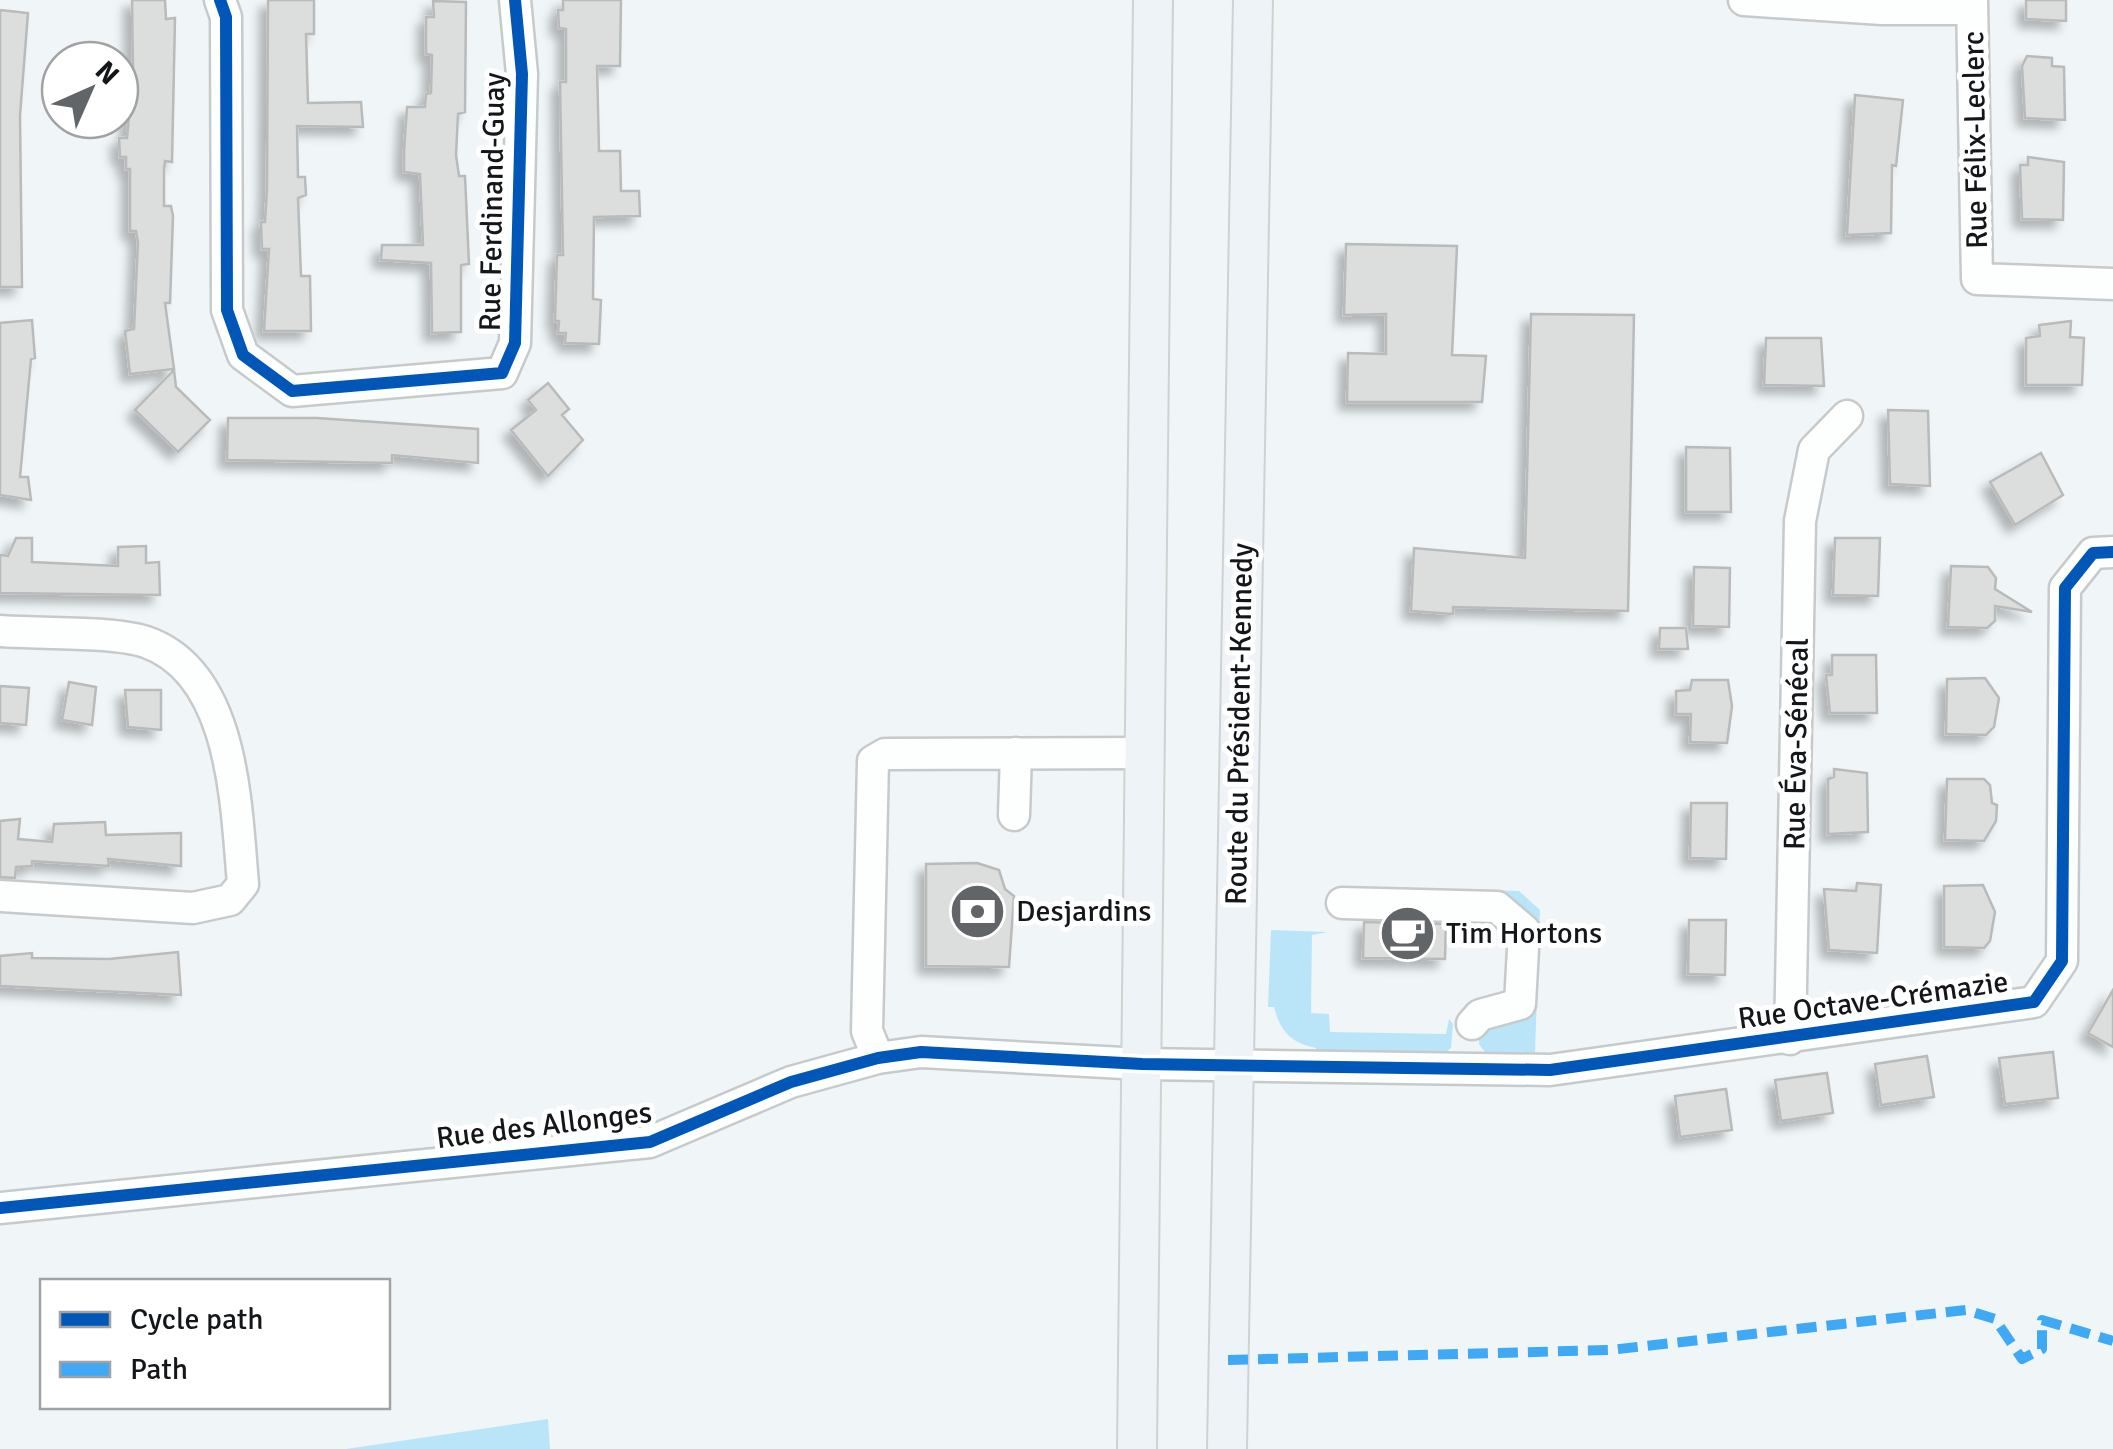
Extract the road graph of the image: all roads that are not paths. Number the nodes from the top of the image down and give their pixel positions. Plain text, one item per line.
1 (220, 0) edge
2 (515, 0) edge
3 (1153, 0) edge
4 (1253, 0) edge
5 (1744, 0) edge
6 (1972, 5) edge
7 (2113, 284) edge
8 (1847, 416) dead end
9 (2113, 552) edge
10 (0, 632) edge
11 (1145, 752) junction
12 (1016, 754) junction
13 (1014, 814) dead end
14 (0, 896) edge
15 (1342, 903) dead end
16 (1472, 1014) dead end
17 (1790, 1039) junction
18 (878, 1058) junction
19 (1142, 1064) junction
20 (1233, 1065) junction
21 (0, 1208) edge
22 (1137, 1449) edge
23 (1226, 1449) edge

1 - 2 street, Rue Ferdinand-Guay
3 - 11 main road
4 - 20 main road, Route du Président-Kennedy
5 - 6 street
6 - 7 street, Rue Félix-Leclerc
8 - 17 street, Rue Éva-Sénécal
9 - 17 street, Rue Octave-Crémazie
10 - 14 street
11 - 12 street
11 - 19 main road
12 - 13 street
12 - 18 street
15 - 16 street
17 - 20 street, Rue Octave-Crémazie
18 - 19 street, Rue des Allonges
18 - 21 street, Rue des Allonges
19 - 20 street, Rue Octave-Crémazie
19 - 22 main road
20 - 23 main road, Route du Président-Kennedy

